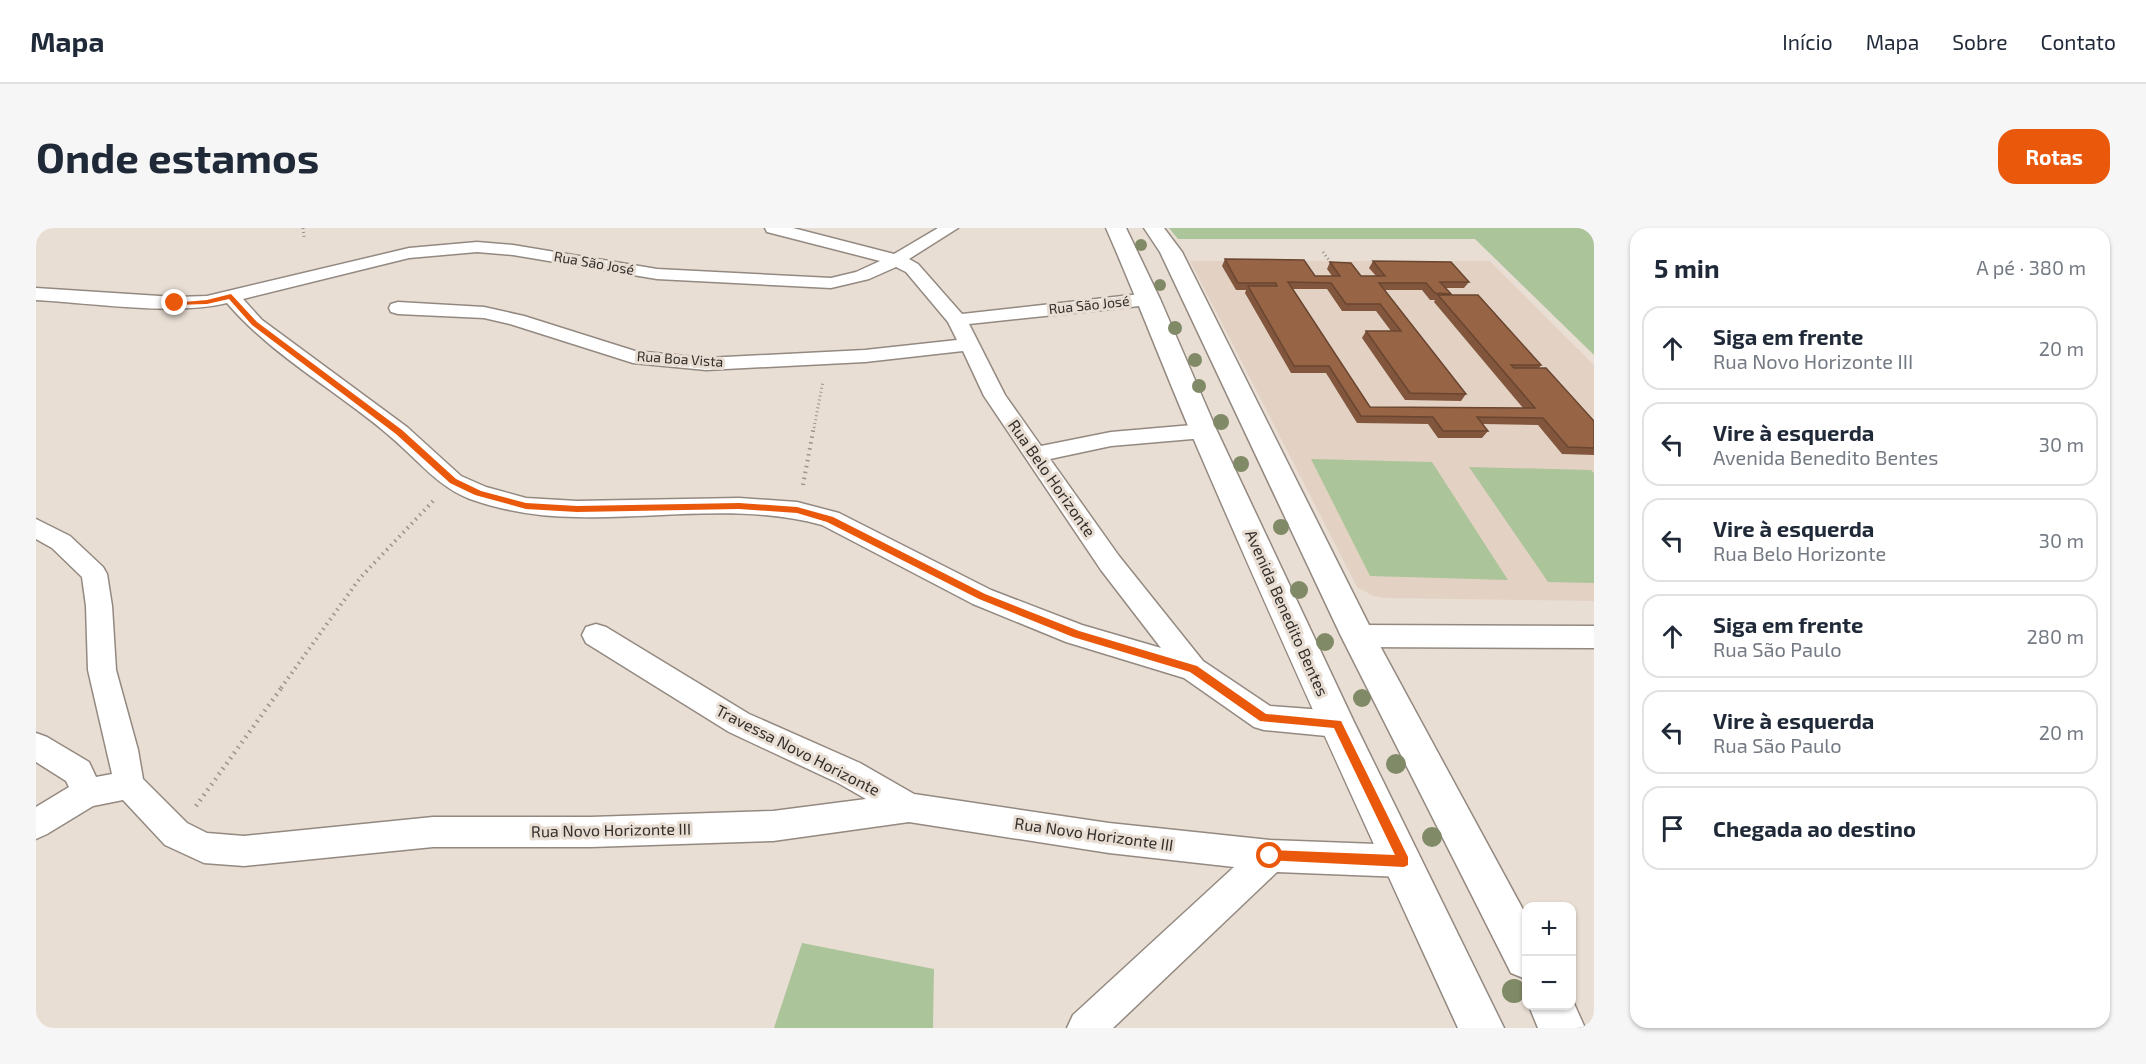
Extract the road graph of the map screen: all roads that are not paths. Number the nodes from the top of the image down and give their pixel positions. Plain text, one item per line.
1 (773, 228) edge
2 (950, 228) edge
3 (1116, 228) edge
4 (1154, 228) edge
5 (897, 260) junction
6 (36, 294) edge
7 (231, 296) junction
8 (1149, 299) junction
9 (398, 308) dead end
10 (957, 320) junction
11 (968, 345) junction
12 (1204, 430) junction
13 (1036, 454) junction
14 (36, 528) edge
15 (596, 635) dead end
16 (1358, 636) junction
17 (1594, 637) edge
18 (1193, 669) junction
19 (1337, 724) junction
20 (36, 746) edge
21 (129, 785) junction
22 (87, 793) junction
23 (909, 808) junction
24 (36, 824) edge
25 (1270, 856) junction
26 (1404, 861) junction
27 (1526, 956) edge
28 (1553, 1010) edge
29 (1086, 1028) edge
30 (1481, 1028) edge
31 (1562, 1028) edge

1 - 5 street, Rua Belo Horizonte
2 - 5 street, Rua São José
3 - 8 street, Avenida Benedito Bentes
4 - 16 street
5 - 7 street, Rua São José
5 - 10 street, Rua Belo Horizonte
6 - 7 street, Rua São José
7 - 18 street
8 - 10 street, Rua São José
8 - 12 street, Avenida Benedito Bentes
9 - 11 street, Rua Boa Vista
10 - 11 street, Rua Belo Horizonte
11 - 13 street, Rua Belo Horizonte
12 - 13 street
12 - 19 street, Avenida Benedito Bentes
13 - 18 street, Rua Belo Horizonte
14 - 21 street
15 - 23 street, Travessa Novo Horizonte
16 - 17 street
16 - 27 street
18 - 19 street, Rua Belo Horizonte
19 - 26 street, Avenida Benedito Bentes
20 - 22 street
21 - 22 street
21 - 23 street, Rua Novo Horizonte III
22 - 24 street
23 - 25 street, Rua Novo Horizonte III
25 - 26 street, Rua Novo Horizonte III
25 - 29 street
26 - 30 street, Avenida Benedito Bentes
28 - 31 street

